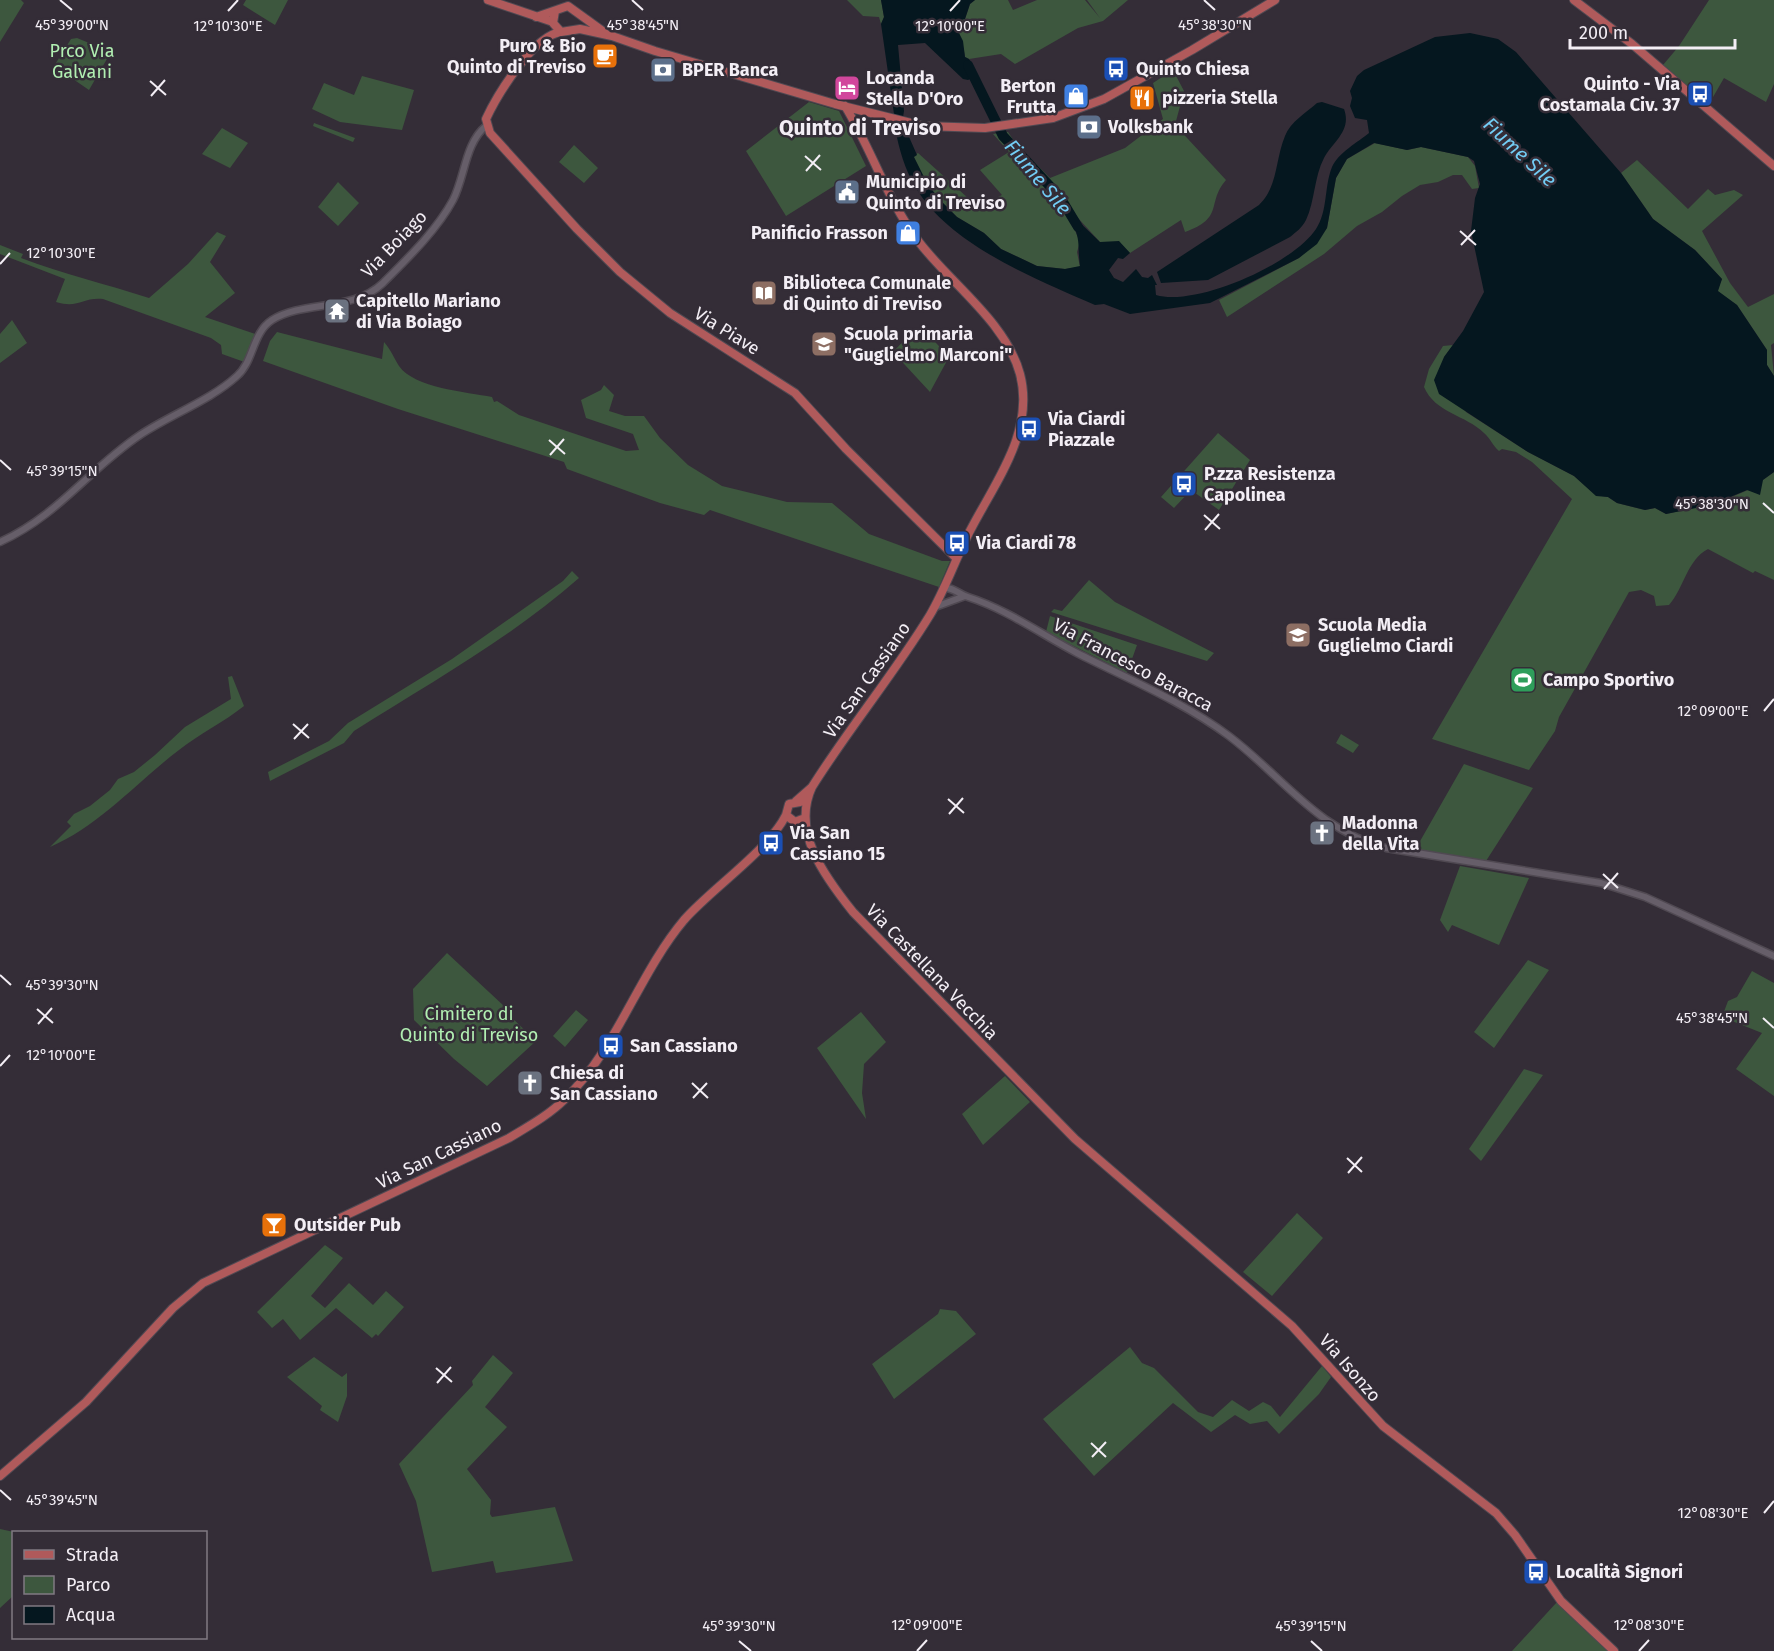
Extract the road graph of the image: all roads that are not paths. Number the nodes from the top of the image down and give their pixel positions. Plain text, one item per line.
1 (488, 0) edge
2 (1275, 0) edge
3 (1574, 0) edge
4 (555, 11) junction
5 (577, 14) junction
6 (539, 19) junction
7 (553, 23) junction
8 (573, 30) junction
9 (548, 31) junction
10 (561, 32) junction
11 (612, 36) junction
12 (543, 40) junction
13 (842, 104) junction
14 (486, 126) junction
15 (1774, 166) edge
16 (0, 542) edge
17 (956, 558) junction
18 (949, 574) junction
19 (943, 588) junction
20 (956, 590) junction
21 (965, 596) junction
22 (955, 598) junction
23 (934, 608) junction
24 (812, 787) junction
25 (796, 801) junction
26 (806, 807) junction
27 (786, 815) junction
28 (805, 818) junction
29 (794, 822) junction
30 (772, 834) junction
31 (808, 838) junction
32 (1774, 956) edge
33 (1050, 1115) joint
34 (0, 1476) edge
35 (1614, 1651) edge

1 - 6 main road
2 - 13 main road
3 - 15 main road
4 - 5 main road
4 - 6 main road
4 - 7 main road
5 - 8 main road
5 - 11 main road
6 - 7 main road
6 - 9 main road
7 - 9 main road, Via Boiago
7 - 10 main road
8 - 10 main road
8 - 11 main road
9 - 12 main road, Via Boiago
10 - 12 main road, Via Boiago
11 - 13 main road
12 - 14 main road, Via Boiago
13 - 17 main road, Via San Cassiano
14 - 16 street, Via Boiago
14 - 17 main road, Via Piave
17 - 18 main road, Via San Cassiano
18 - 19 main road, Via San Cassiano
18 - 20 street
19 - 20 street, Via Francesco Baracca
19 - 22 street
19 - 23 main road, Via San Cassiano
20 - 21 street, Via Francesco Baracca
21 - 22 street
21 - 32 street, Via Francesco Baracca
22 - 23 street
23 - 24 main road, Via San Cassiano
24 - 25 main road, Via San Cassiano
24 - 26 main road, Via San Cassiano
25 - 26 main road
25 - 27 main road
26 - 28 main road
27 - 29 main road
27 - 30 main road, Via San Cassiano
28 - 29 main road
28 - 31 main road, Via Castellana Vecchia
29 - 30 main road, Via San Cassiano
29 - 31 main road, Via Castellana Vecchia
30 - 34 main road, Via San Cassiano
31 - 33 main road, Via Castellana Vecchia
33 - 35 main road, Via Isonzo

